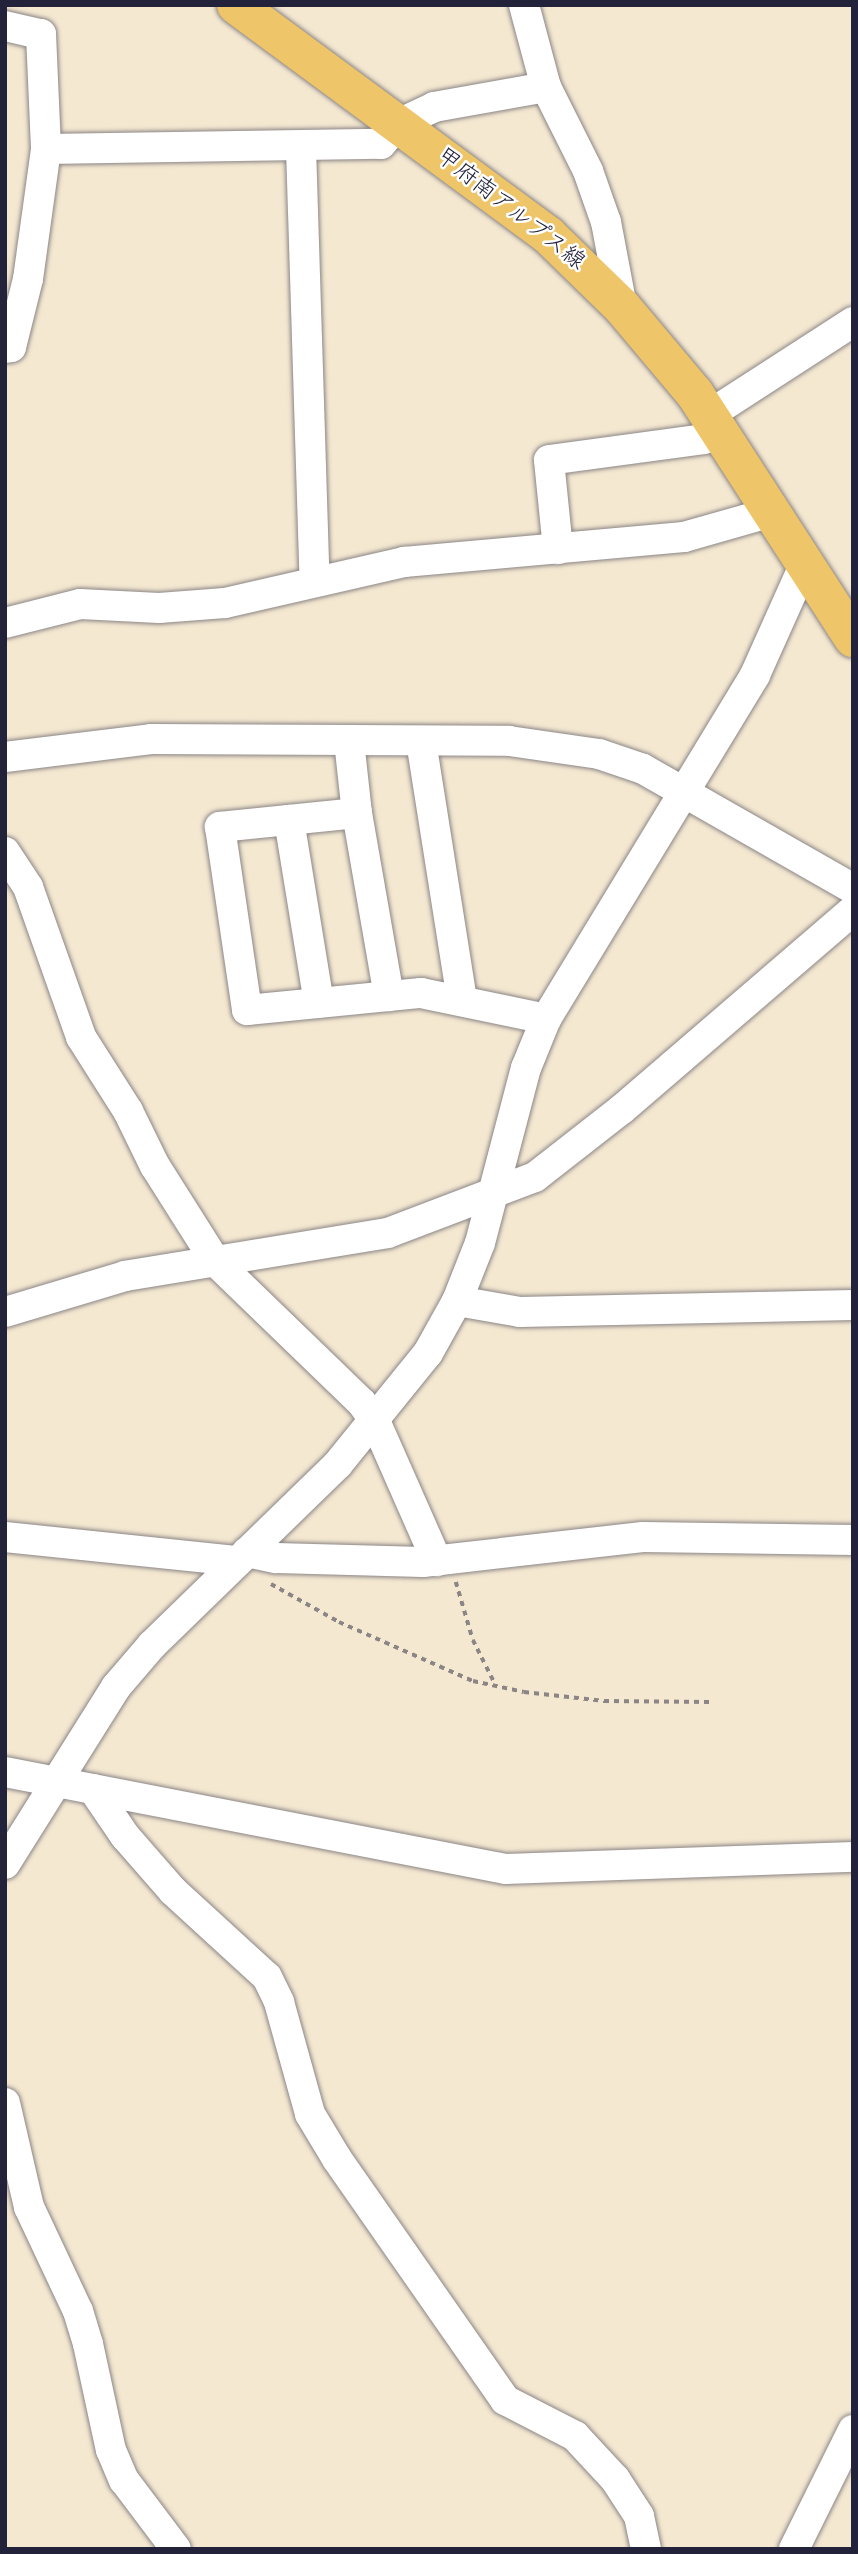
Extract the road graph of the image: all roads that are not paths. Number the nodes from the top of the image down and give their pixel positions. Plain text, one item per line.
1 (236, 5) edge
2 (524, 5) edge
3 (5, 26) edge
4 (546, 87) junction
5 (398, 124) junction
6 (301, 148) junction
7 (46, 149) junction
8 (622, 307) junction
9 (853, 322) edge
10 (5, 348) edge
11 (713, 422) junction
12 (772, 512) junction
13 (558, 548) junction
14 (805, 563) junction
15 (315, 582) junction
16 (5, 623) edge
17 (853, 638) edge
18 (349, 741) junction
19 (421, 741) junction
20 (5, 757) edge
21 (686, 793) junction
22 (357, 813) junction
23 (289, 820) junction
24 (5, 852) edge
25 (853, 889) edge
26 (853, 910) edge
27 (389, 996) junction
28 (462, 1001) junction
29 (319, 1003) junction
30 (546, 1019) junction
31 (494, 1190) junction
32 (215, 1261) junction
33 (457, 1301) junction
34 (853, 1305) edge
35 (5, 1312) edge
36 (376, 1423) junction
37 (5, 1537) edge
38 (853, 1540) edge
39 (242, 1557) junction
40 (444, 1560) junction
41 (5, 1772) edge
42 (58, 1781) junction
43 (93, 1788) junction
44 (853, 1857) edge
45 (5, 1864) edge
46 (5, 2103) edge
47 (853, 2430) edge
48 (176, 2549) edge
49 (646, 2549) edge
50 (794, 2549) edge

1 - 5 main road, 甲府南アルプス線
2 - 4 street
3 - 7 street
4 - 5 street
4 - 8 street
5 - 6 street
5 - 8 main road, 甲府南アルプス線
6 - 7 street
6 - 15 street
7 - 10 street
8 - 11 main road, 甲府南アルプス線
9 - 11 street
11 - 12 main road, 甲府南アルプス線
11 - 13 street
12 - 13 street
12 - 14 main road, 甲府南アルプス線
13 - 15 street
14 - 17 main road, 甲府南アルプス線
14 - 21 street
15 - 16 street
18 - 19 street
18 - 20 street
18 - 22 street
19 - 21 street
19 - 28 street
21 - 25 street
21 - 30 street
22 - 23 street
22 - 27 street
23 - 29 street
23 - 29 street
24 - 32 street
26 - 31 street
27 - 28 street
27 - 29 street
28 - 30 street
30 - 31 street
31 - 32 street
31 - 33 street
32 - 35 street
32 - 36 street
33 - 34 street
33 - 36 street
36 - 39 street
36 - 40 street
37 - 39 street
38 - 40 street
39 - 40 street
39 - 42 street
41 - 42 street
42 - 43 street
42 - 45 street
43 - 44 street
43 - 49 street
46 - 48 street
47 - 50 street

